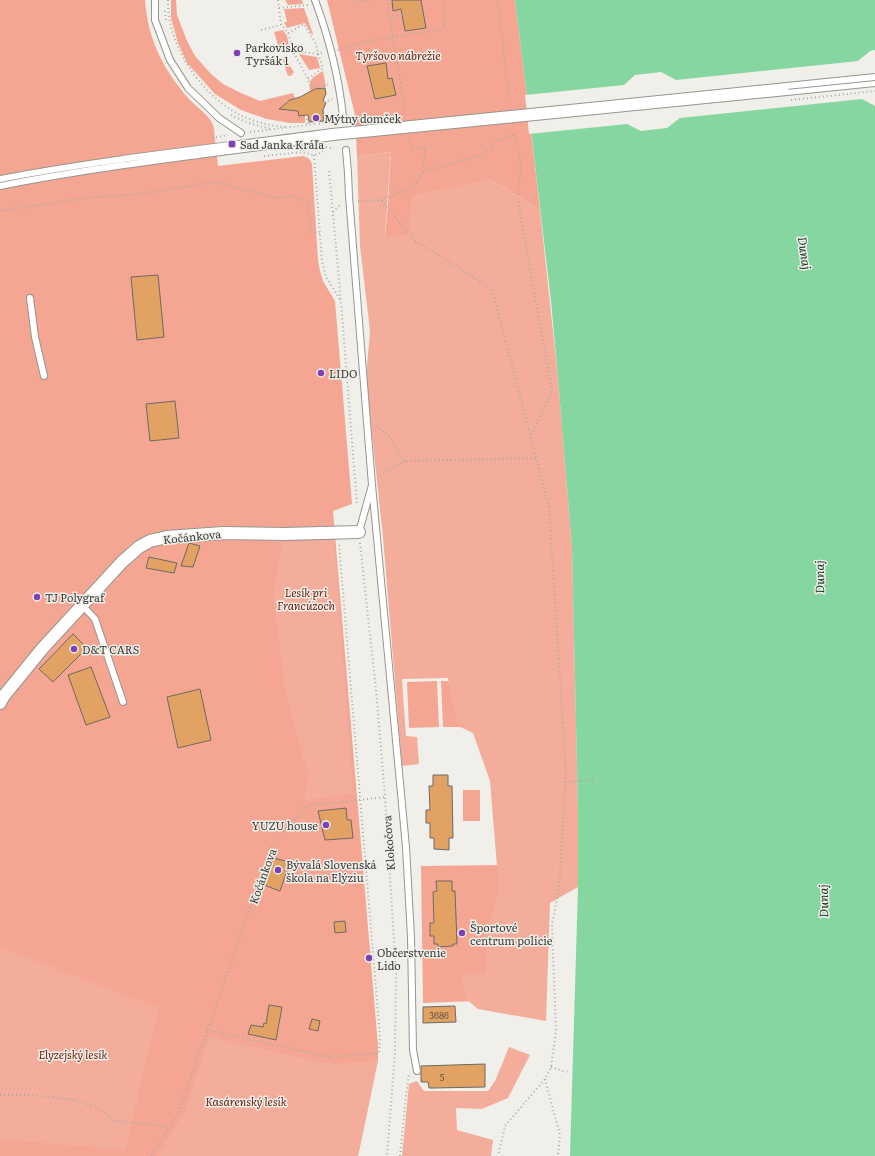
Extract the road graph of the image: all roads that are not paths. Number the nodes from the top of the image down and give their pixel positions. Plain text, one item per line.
1 (155, 0) edge
2 (316, 2) edge
3 (875, 77) edge
4 (875, 83) edge
5 (343, 117) dead end
6 (241, 133) dead end
7 (332, 134) junction
8 (216, 149) junction
9 (346, 150) dead end
10 (0, 179) edge
11 (0, 186) edge
12 (30, 298) dead end
13 (44, 376) dead end
14 (372, 483) junction
15 (359, 532) joint
16 (82, 605) junction
17 (123, 702) dead end
18 (0, 703) edge
19 (417, 1071) dead end

1 - 6 lane
2 - 5 lane
3 - 7 lane, bridge
4 - 7 lane, bridge
7 - 8 lane
8 - 10 lane
8 - 11 lane
9 - 14 lane, Klokočova
12 - 13 lane
14 - 15 lane
14 - 19 lane, Klokočova
15 - 16 street, Kočánkova
16 - 17 lane
16 - 18 street, Kočánkova

